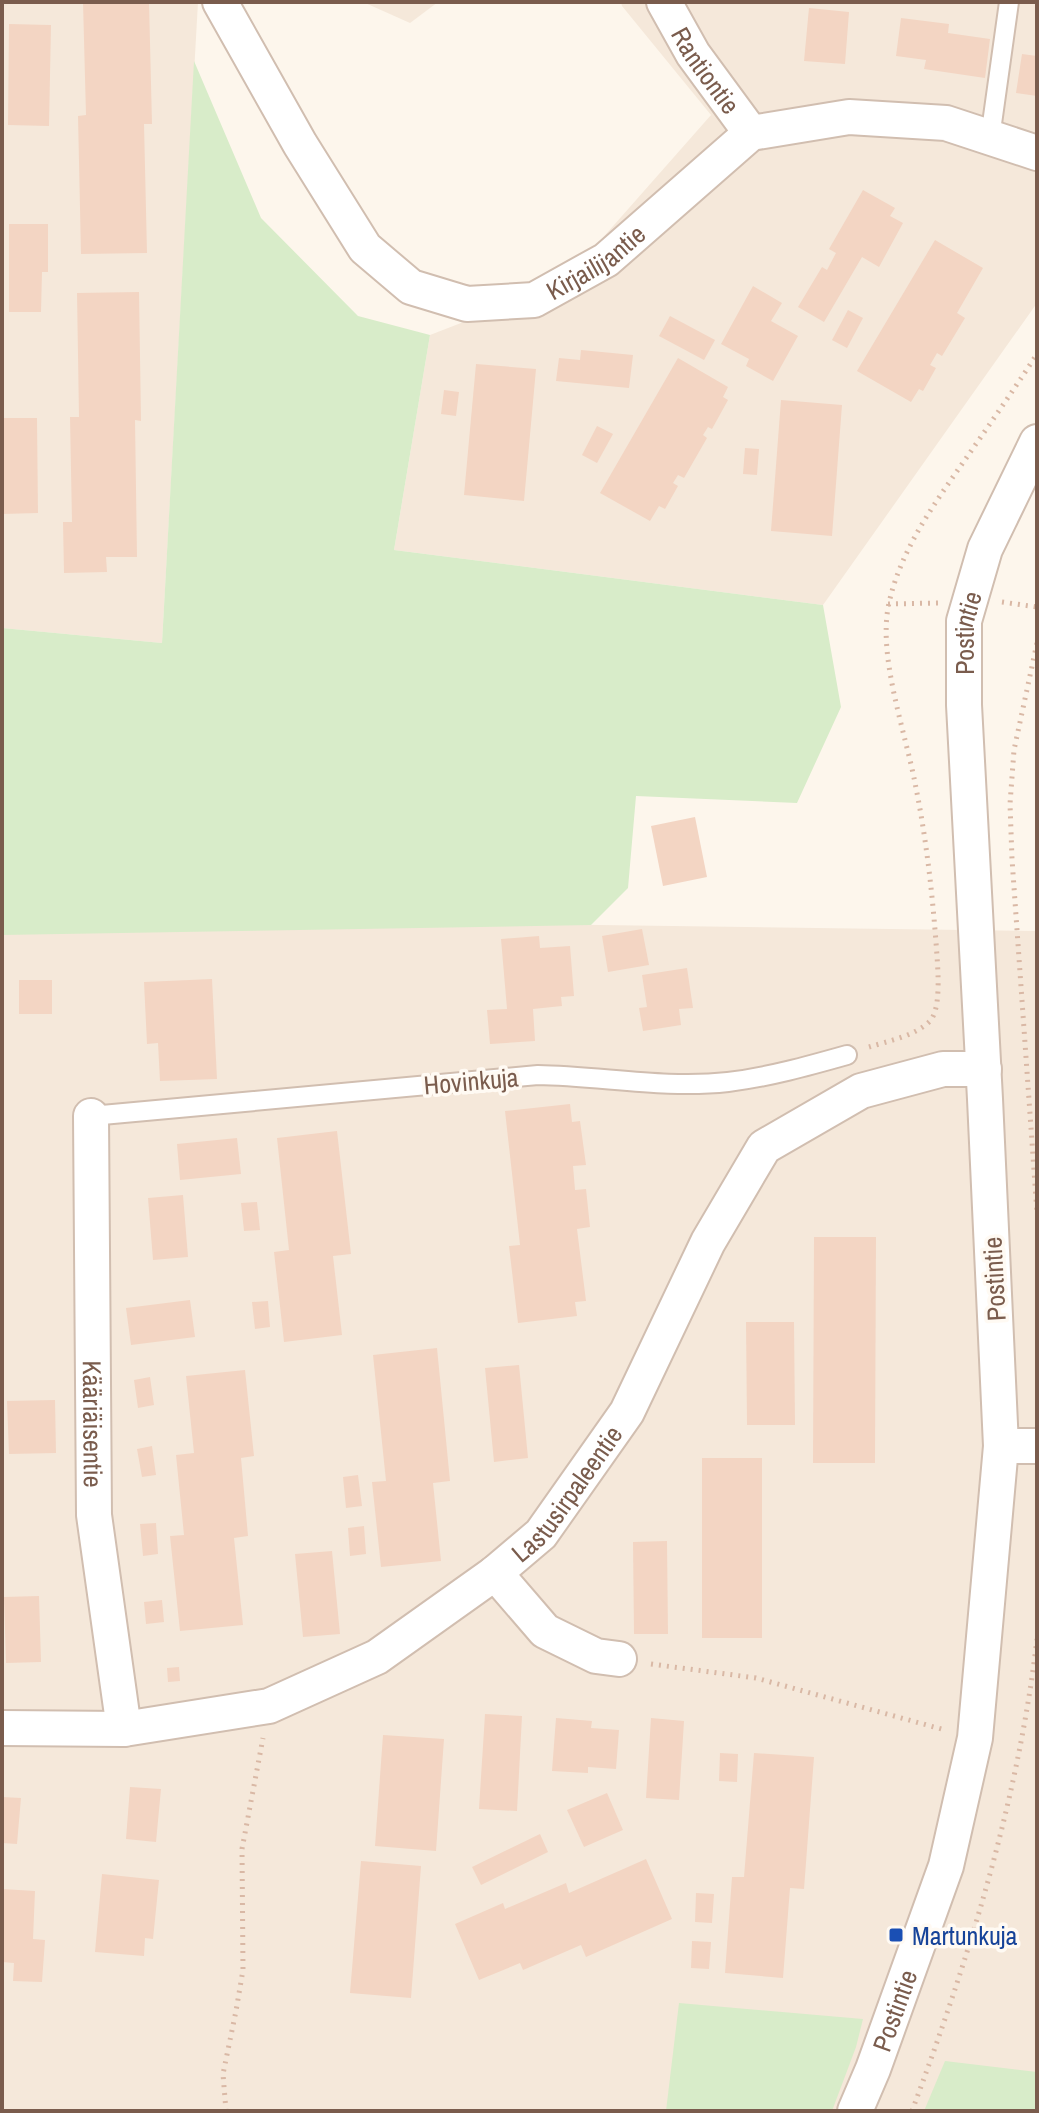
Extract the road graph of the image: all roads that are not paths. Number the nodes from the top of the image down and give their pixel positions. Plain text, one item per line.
1 (220, 2) edge
2 (664, 2) edge
3 (1009, 2) edge
4 (751, 133) junction
5 (990, 138) junction
6 (1037, 153) edge
7 (1037, 442) edge
8 (847, 1055) dead end
9 (984, 1069) junction
10 (91, 1116) joint
11 (1001, 1446) junction
12 (1037, 1446) edge
13 (495, 1573) junction
14 (619, 1659) road end
15 (2, 1728) edge
16 (124, 1729) junction
17 (855, 2111) edge

1 - 4 street, Kirjailijantie
2 - 4 street, Rantiontie
3 - 5 lane
4 - 5 street
5 - 6 street
7 - 9 street, Postintie
8 - 10 lane, Hovinkuja
9 - 11 street, Postintie
9 - 13 street, Lastusirpaleentie
10 - 16 street, Kääriäisentie
11 - 12 street
11 - 17 street, Postintie
13 - 14 street
13 - 16 street, Lastusirpaleentie
15 - 16 street, Lastusirpaleentie

